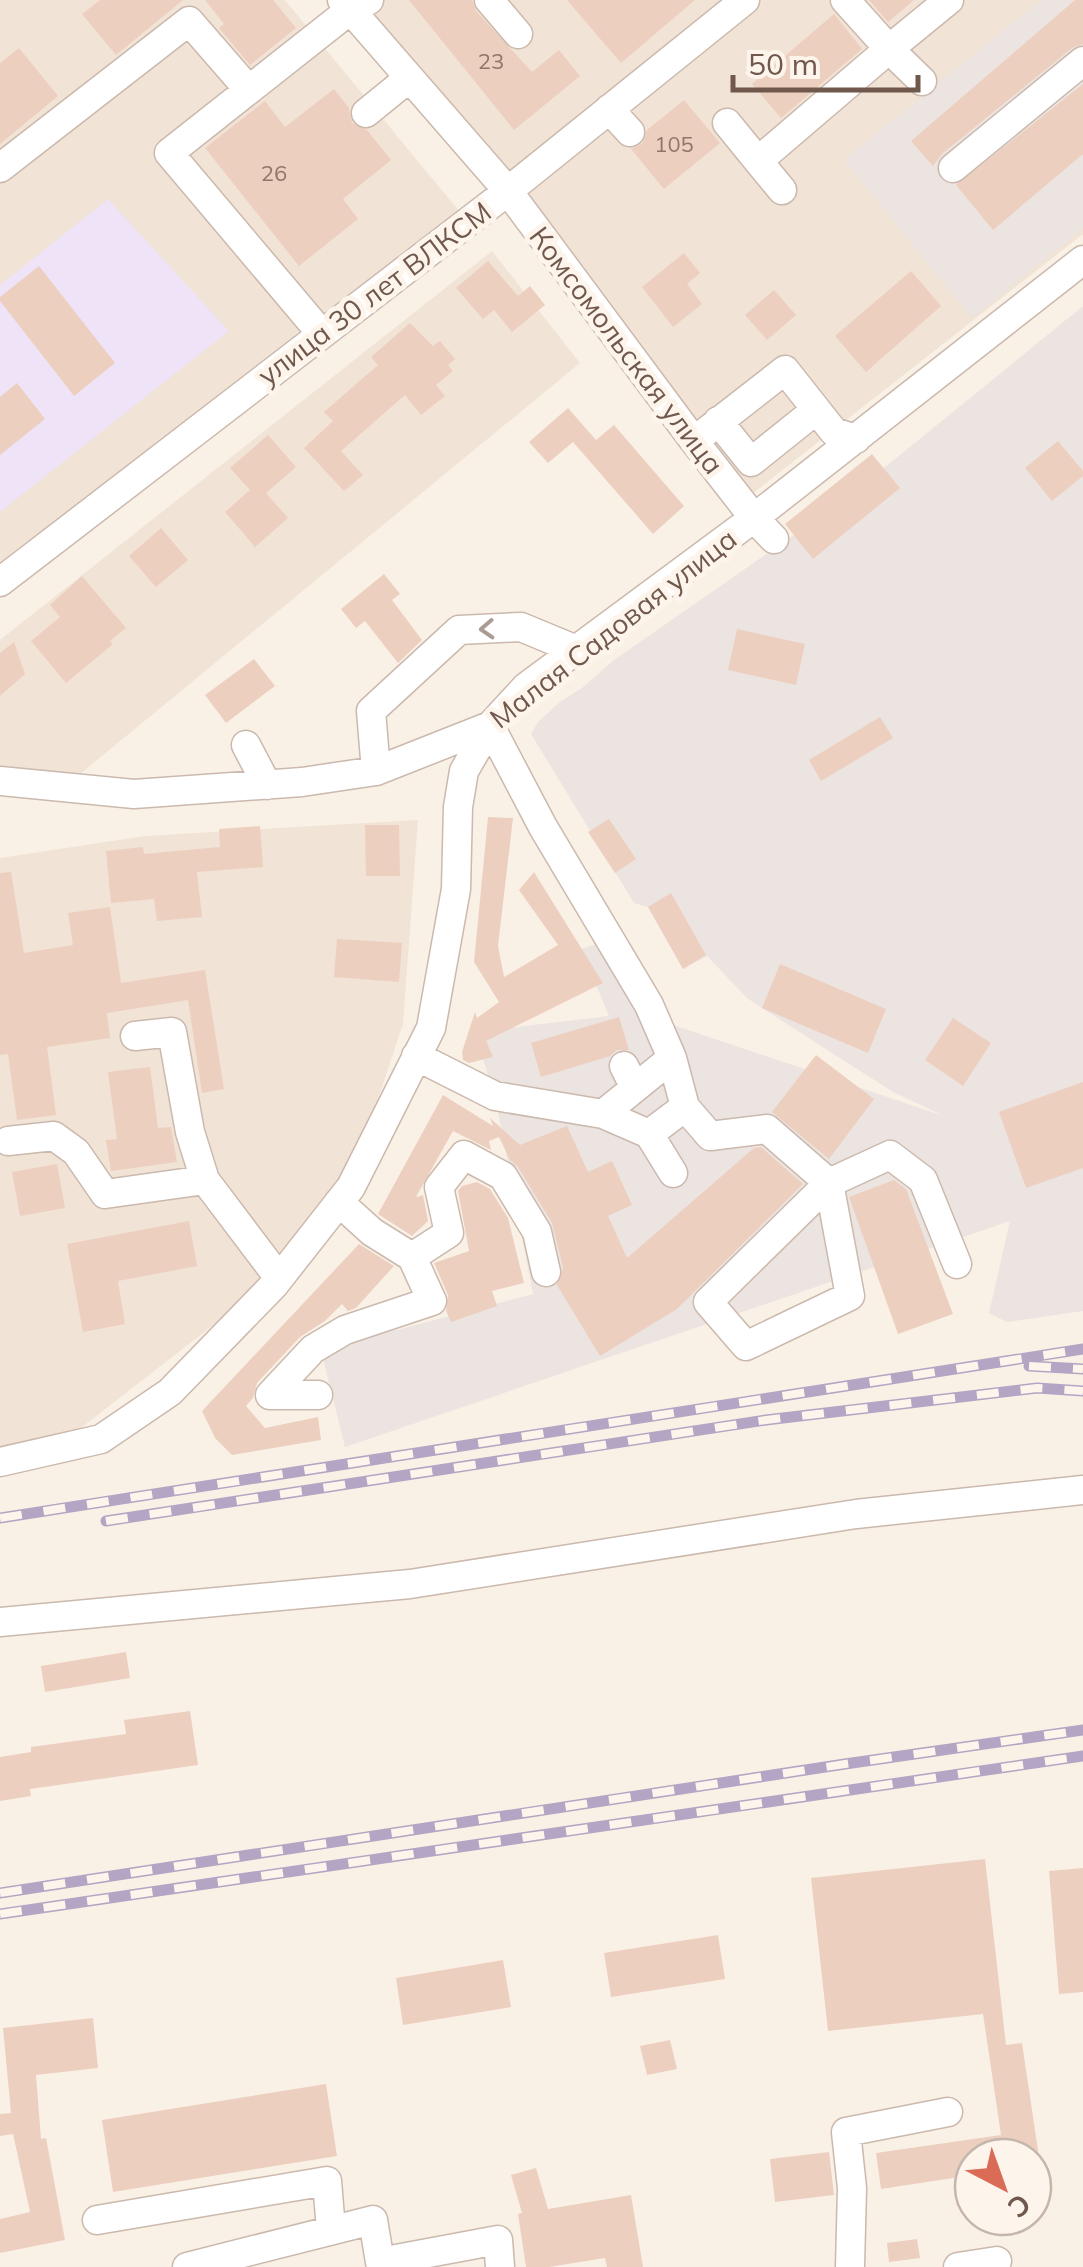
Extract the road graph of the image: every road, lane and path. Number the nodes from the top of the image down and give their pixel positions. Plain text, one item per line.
1 (490, 0) edge
2 (745, 0) edge
3 (844, 0) edge
4 (949, 0) edge
5 (354, 4) edge
6 (518, 34) dead end
7 (889, 49) junction
8 (1083, 61) edge
9 (409, 78) junction
10 (922, 81) dead end
11 (249, 90) junction
12 (608, 109) junction
13 (366, 112) dead end
14 (727, 123) dead end
15 (630, 132) dead end
16 (758, 160) junction
17 (0, 168) edge
18 (953, 168) dead end
19 (782, 190) dead end
20 (508, 191) junction
21 (1083, 260) edge
22 (321, 333) junction
23 (816, 410) junction
24 (718, 422) junction
25 (856, 439) junction
26 (694, 440) junction
27 (764, 528) junction
28 (0, 582) edge
29 (579, 651) junction
30 (490, 726) junction
31 (246, 745) dead end
32 (376, 770) junction
33 (0, 781) edge
34 (267, 784) junction
35 (134, 1036) dead end
36 (416, 1056) junction
37 (672, 1058) junction
38 (685, 1108) junction
39 (603, 1114) junction
40 (649, 1134) junction
41 (8, 1141) dead end
42 (673, 1174) dead end
43 (205, 1180) junction
44 (830, 1182) junction
45 (339, 1202) junction
46 (412, 1257) junction
47 (958, 1264) dead end
48 (546, 1272) dead end
49 (279, 1278) junction
50 (318, 1395) dead end
51 (0, 1462) edge
52 (1083, 1490) edge
53 (0, 1622) edge
54 (948, 2112) dead end
55 (96, 2220) dead end
56 (331, 2230) junction
57 (997, 2261) dead end
58 (187, 2267) edge
59 (500, 2267) edge
60 (850, 2267) edge
61 (958, 2267) edge

1 - 6 street
2 - 12 street, улица 30 лет ВЛКСМ
3 - 7 street
4 - 7 street
5 - 9 street, Комсомольская улица
5 - 11 street
7 - 10 street
7 - 16 street
8 - 18 street
9 - 13 street
9 - 20 street, Комсомольская улица
11 - 17 street
11 - 22 street
12 - 15 street
12 - 20 street, улица 30 лет ВЛКСМ
14 - 16 street
16 - 19 street
20 - 22 street, улица 30 лет ВЛКСМ
20 - 26 street, Комсомольская улица
21 - 25 street, Малая Садовая улица
22 - 28 street, улица 30 лет ВЛКСМ
23 - 24 street
23 - 24 street
23 - 25 street
24 - 26 street
25 - 27 street, Малая Садовая улица
26 - 27 street, Комсомольская улица
27 - 29 street, Малая Садовая улица
29 - 30 street, Малая Садовая улица
29 -> 32 street
30 - 32 street, Малая Садовая улица
30 - 36 street
30 - 37 street
31 - 34 street
32 - 34 street, Малая Садовая улица
33 - 34 street, Малая Садовая улица
35 - 43 street
36 - 39 street
36 - 45 street
37 - 38 street
37 - 39 street
38 - 40 street
38 - 44 street
39 - 40 street
40 - 42 street
41 - 43 street
43 - 49 street
44 - 44 street
44 - 47 street
45 - 46 street
45 - 49 street
46 - 48 street
46 - 50 street
49 - 51 street
52 - 53 street
54 - 60 street
55 - 56 street
56 - 58 street
56 - 59 street
57 - 61 street

